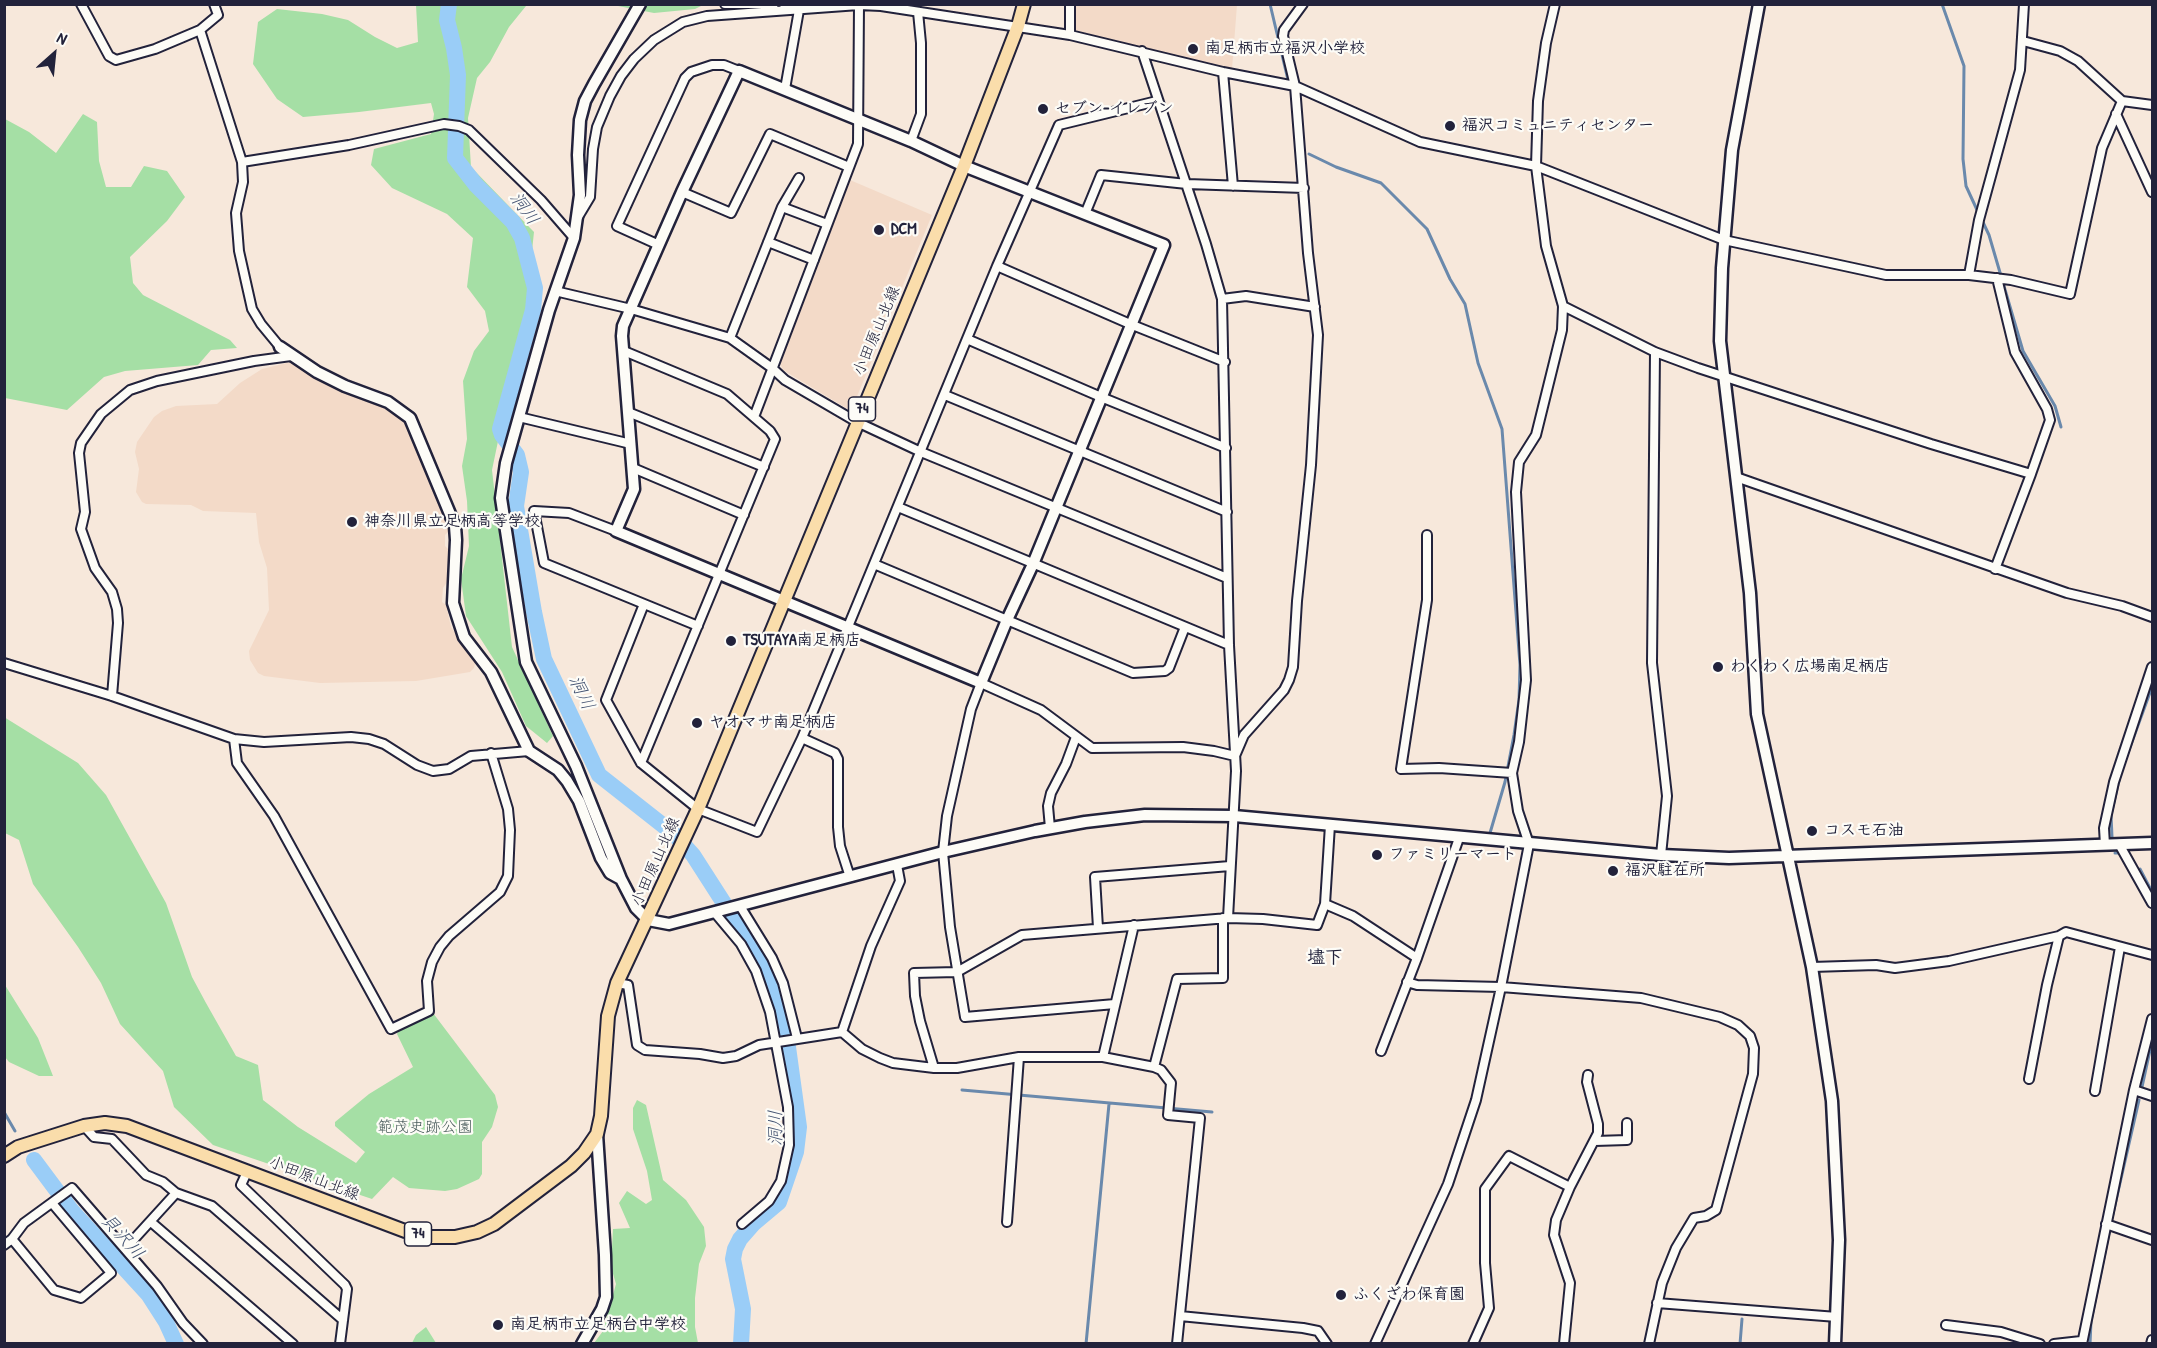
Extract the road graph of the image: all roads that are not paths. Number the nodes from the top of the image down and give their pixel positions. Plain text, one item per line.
1 (81, 4) edge
2 (214, 4) edge
3 (640, 4) edge
4 (725, 4) edge
5 (774, 4) edge
6 (784, 4) edge
7 (1024, 4) edge
8 (1070, 4) edge
9 (1303, 4) edge
10 (1555, 4) edge
11 (1759, 4) edge
12 (2024, 4) edge
13 (860, 5) edge
14 (799, 10) junction
15 (918, 12) junction
16 (1018, 26) junction
17 (200, 30) junction
18 (1070, 35) junction
19 (2023, 41) junction
20 (1142, 51) junction
21 (739, 71) junction
22 (1223, 72) junction
23 (1295, 86) junction
24 (785, 90) junction
25 (1157, 101) junction
26 (2122, 101) junction
27 (2152, 105) edge
28 (2116, 114) junction
29 (859, 120) junction
30 (911, 141) junction
31 (242, 162) junction
32 (964, 166) junction
33 (1536, 166) junction
34 (849, 167) junction
35 (799, 178) dead end
36 (1187, 184) junction
37 (1233, 186) junction
38 (1304, 188) junction
39 (1029, 191) junction
40 (682, 192) junction
41 (2152, 192) edge
42 (782, 207) junction
43 (1085, 213) junction
44 (576, 220) junction
45 (827, 224) junction
46 (573, 238) junction
47 (1724, 240) junction
48 (768, 242) junction
49 (659, 244) junction
50 (814, 260) junction
51 (997, 266) junction
52 (1969, 274) junction
53 (1997, 278) junction
54 (555, 291) junction
55 (1222, 299) junction
56 (1563, 306) junction
57 (1316, 307) junction
58 (631, 309) junction
59 (1130, 324) junction
60 (730, 338) junction
61 (967, 339) junction
62 (280, 347) joint
63 (624, 351) junction
64 (1655, 352) junction
65 (291, 356) junction
66 (1225, 362) junction
67 (772, 368) junction
68 (1723, 376) junction
69 (945, 395) junction
70 (1101, 397) junction
71 (628, 412) junction
72 (519, 417) junction
73 (754, 417) junction
74 (857, 422) junction
75 (631, 444) junction
76 (1226, 448) junction
77 (921, 452) junction
78 (1078, 452) junction
79 (764, 467) junction
80 (633, 468) junction
81 (2031, 474) junction
82 (1736, 477) junction
83 (898, 507) junction
84 (1056, 508) junction
85 (1227, 512) junction
86 (744, 515) junction
87 (616, 531) junction
88 (1427, 535) dead end
89 (874, 564) junction
90 (1033, 564) junction
91 (1995, 569) junction
92 (719, 574) junction
93 (1227, 578) junction
94 (784, 600) junction
95 (644, 604) junction
96 (2152, 617) edge
97 (1007, 620) junction
98 (698, 626) junction
99 (848, 627) junction
100 (1185, 627) junction
101 (1229, 645) junction
102 (4, 663) edge
103 (2152, 667) edge
104 (981, 684) junction
105 (112, 696) junction
106 (1076, 737) junction
107 (802, 738) junction
108 (234, 739) junction
109 (529, 751) junction
110 (491, 753) junction
111 (1235, 756) junction
112 (641, 763) junction
113 (1512, 773) junction
114 (697, 810) junction
115 (1234, 816) junction
116 (1330, 825) junction
117 (1050, 828) junction
118 (1459, 838) junction
119 (2152, 843) edge
120 (1529, 844) junction
121 (2119, 844) junction
122 (2105, 845) junction
123 (943, 852) junction
124 (1660, 855) junction
125 (1788, 857) junction
126 (897, 865) junction
127 (1230, 866) junction
128 (850, 877) junction
129 (621, 879) junction
130 (2152, 903) edge
131 (1325, 904) junction
132 (739, 906) junction
133 (715, 913) junction
134 (1225, 918) junction
135 (648, 920) junction
136 (1134, 925) junction
137 (1098, 928) junction
138 (2059, 936) junction
139 (2120, 947) junction
140 (2152, 955) edge
141 (1417, 958) junction
142 (1812, 967) junction
143 (957, 972) junction
144 (1407, 982) junction
145 (617, 983) junction
146 (1501, 987) junction
147 (1115, 1004) junction
148 (2152, 1019) edge
149 (842, 1032) junction
150 (797, 1038) junction
151 (778, 1042) junction
152 (1381, 1052) dead end
153 (1019, 1057) junction
154 (1103, 1057) junction
155 (1154, 1067) junction
156 (934, 1068) junction
157 (1588, 1075) dead end
158 (2029, 1079) dead end
159 (2095, 1090) dead end
160 (2134, 1090) junction
161 (2152, 1096) edge
162 (1627, 1123) dead end
163 (84, 1126) junction
164 (597, 1134) junction
165 (1595, 1141) junction
166 (4, 1156) edge
167 (247, 1172) junction
168 (1570, 1186) junction
169 (176, 1193) junction
170 (52, 1203) junction
171 (151, 1222) junction
172 (1007, 1222) dead end
173 (742, 1224) dead end
174 (2106, 1224) junction
175 (12, 1239) junction
176 (2152, 1240) edge
177 (4, 1245) edge
178 (125, 1249) junction
179 (1657, 1303) junction
180 (1180, 1316) junction
181 (1837, 1317) junction
182 (343, 1320) junction
183 (1946, 1325) dead end
184 (2081, 1342) edge
185 (203, 1344) edge
186 (293, 1344) edge
187 (340, 1344) edge
188 (582, 1344) edge
189 (1177, 1344) edge
190 (1327, 1344) edge
191 (1376, 1344) edge
192 (1473, 1344) edge
193 (1564, 1344) edge
194 (1649, 1344) edge
195 (1835, 1344) edge
196 (2040, 1344) edge
197 (2054, 1344) edge

1 - 17 street
2 - 17 street
3 - 44 street
4 - 5 street
6 - 14 street
7 - 16 main road, 小田原山北線 / 74
8 - 18 street
9 - 23 street
10 - 33 street
11 - 47 street
12 - 19 street
13 - 14 street
13 - 15 street
13 - 29 street
14 - 24 street
14 - 44 street
15 - 16 street
15 - 30 street
16 - 18 street
16 - 32 main road, 小田原山北線 / 74
17 - 31 street
18 - 20 street
19 - 26 street
19 - 52 street
20 - 22 street
20 - 25 street
21 - 24 street
21 - 40 street
21 - 49 street
22 - 23 street
22 - 37 street
23 - 33 street
23 - 38 street
24 - 29 street
25 - 36 street
25 - 39 street
26 - 27 street
26 - 28 street
28 - 41 street
28 - 53 street
29 - 30 street
29 - 34 street
30 - 32 street
31 - 46 street
31 - 62 street
32 - 39 street
32 - 74 main road, 小田原山北線 / 74
33 - 47 street
33 - 56 street
34 - 40 street
34 - 45 street
35 - 42 street
36 - 37 street
36 - 43 street
36 - 55 street
37 - 38 street
38 - 57 street
39 - 43 street
39 - 51 street
40 - 49 street
42 - 45 street
42 - 48 street
43 - 59 street
44 - 46 street
45 - 50 street
46 - 54 street
47 - 52 street
47 - 68 street
48 - 50 street
48 - 60 street
49 - 58 street
50 - 67 street
51 - 59 street
51 - 61 street
52 - 53 street
53 - 81 street
54 - 58 street
54 - 72 street
55 - 57 street
55 - 66 street
56 - 64 street
56 - 113 street
57 - 111 street
58 - 60 street
58 - 63 street
59 - 66 street
59 - 70 street
60 - 67 street
61 - 69 street
61 - 70 street
62 - 65 street
63 - 71 street
63 - 73 street
64 - 68 street
64 - 124 street
65 - 105 street
65 - 109 street
66 - 76 street
67 - 73 street
67 - 74 street
68 - 81 street
68 - 82 street
69 - 77 street
69 - 78 street
70 - 76 street
70 - 78 street
71 - 75 street
71 - 79 street
72 - 75 street
72 - 129 street
73 - 79 street
74 - 77 street
74 - 94 main road, 小田原山北線 / 74
75 - 80 street
76 - 85 street
77 - 83 street
77 - 84 street
78 - 84 street
78 - 85 street
79 - 86 street
80 - 86 street
80 - 87 street
81 - 91 street
82 - 91 street
82 - 125 street
83 - 89 street
83 - 90 street
84 - 90 street
84 - 93 street
85 - 93 street
86 - 92 street
87 - 92 street
87 - 95 street
88 - 113 street
89 - 97 street
89 - 99 street
90 - 97 street
90 - 100 street
91 - 96 street
92 - 94 street
92 - 98 street
93 - 101 street
94 - 99 street
94 - 114 main road, 小田原山北線 / 74
95 - 98 street
95 - 112 street
97 - 100 street
97 - 104 street
98 - 112 street
99 - 104 street
99 - 107 street
100 - 101 street
101 - 111 street
102 - 105 street
103 - 122 street
104 - 106 street
104 - 123 street
105 - 108 street
106 - 111 street
106 - 117 street
107 - 114 street
107 - 128 street
108 - 110 street
108 - 110 street
109 - 110 street
109 - 129 street
111 - 115 street
112 - 114 street
113 - 120 street
114 - 135 main road, 小田原山北線 / 74
115 - 116 street
115 - 117 street
115 - 127 street
116 - 118 street
116 - 131 street
117 - 123 street
118 - 120 street
118 - 141 street
119 - 121 street
120 - 124 street
120 - 146 street
121 - 122 street
121 - 130 street
122 - 125 street
123 - 126 street
123 - 143 street
124 - 125 street
125 - 142 street
126 - 128 street
126 - 149 street
127 - 134 street
127 - 137 street
128 - 132 street
129 - 135 street
131 - 134 street
131 - 141 street
132 - 133 street
132 - 150 street
133 - 135 street
133 - 151 street
134 - 136 street
134 - 155 street
135 - 145 main road, 小田原山北線 / 74
136 - 137 street
136 - 147 street
137 - 143 street
138 - 139 street
138 - 142 street
138 - 158 street
139 - 140 street
139 - 159 street
141 - 144 street
142 - 181 street
143 - 147 street
143 - 156 street
144 - 146 street
144 - 152 street
145 - 151 street
145 - 164 main road, 小田原山北線 / 74
146 - 179 street
146 - 191 street
147 - 154 street
148 - 160 street
149 - 150 street
149 - 156 street
150 - 151 street
151 - 173 street
153 - 154 street
153 - 156 street
153 - 172 street
154 - 155 street
155 - 180 street
157 - 165 street
160 - 161 street
160 - 174 street
162 - 165 street
163 - 166 main road, 小田原山北線 / 74
163 - 167 main road, 小田原山北線 / 74
163 - 169 street
164 - 167 main road, 小田原山北線 / 74
164 - 188 street
165 - 168 street
167 - 182 street
168 - 192 street
168 - 193 street
169 - 171 street
169 - 182 street
170 - 175 street
170 - 175 street
170 - 178 street
171 - 178 street
171 - 186 street
174 - 176 street
174 - 184 street
175 - 177 street
178 - 185 street
179 - 181 street
179 - 194 street
180 - 189 street
180 - 190 street
181 - 195 street
182 - 187 street
183 - 196 street
184 - 197 street

